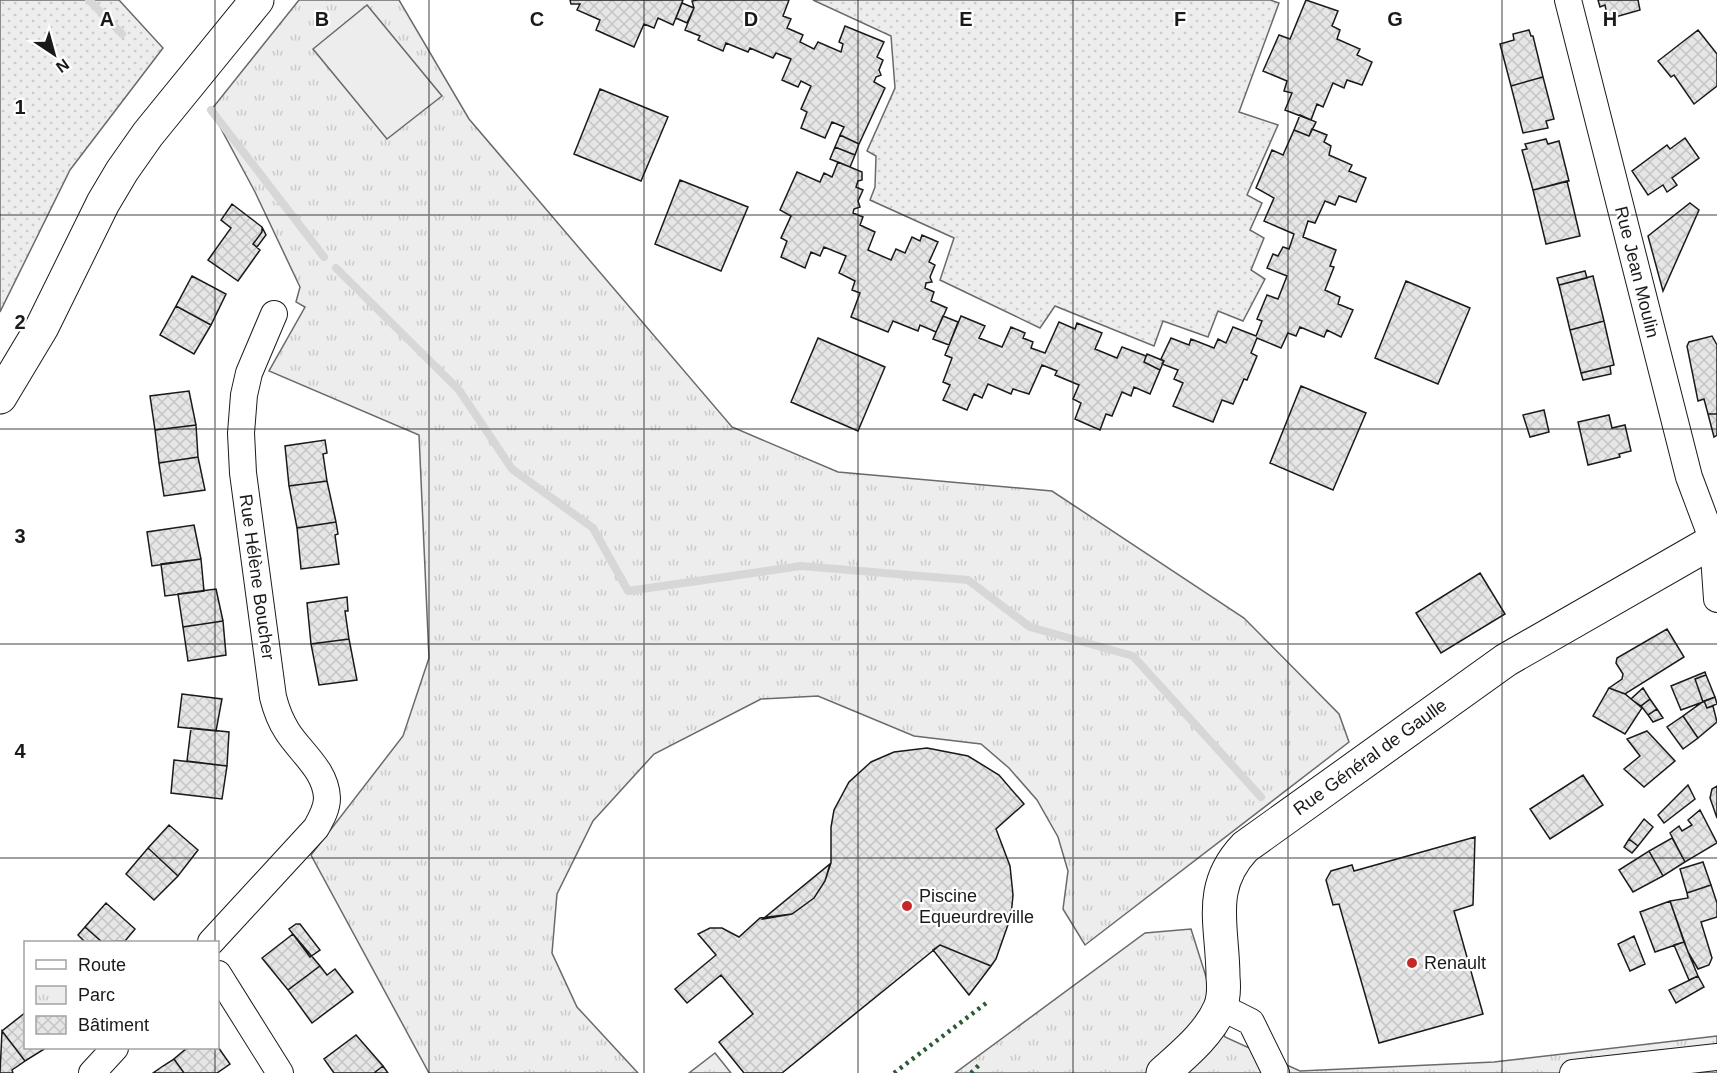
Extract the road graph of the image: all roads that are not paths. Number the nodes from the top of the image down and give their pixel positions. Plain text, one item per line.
1 (257, 0) edge
2 (1569, 0) edge
3 (274, 314) dead end
4 (0, 397) edge
5 (1715, 540) edge
6 (1717, 599) edge
7 (212, 941) edge
8 (219, 976) edge
9 (1221, 1007) junction
10 (113, 1049) edge
11 (1717, 1057) edge
12 (92, 1073) edge
13 (280, 1073) edge
14 (1163, 1073) edge
15 (1276, 1073) edge
16 (1573, 1073) edge

1 - 4 main road
2 - 5 street, Rue Jean Moulin
3 - 7 street, Rue Hélène Boucher
5 - 6 street, Rue Jean Moulin
5 - 9 main road, Rue Général de Gaulle
8 - 13 street
9 - 14 main road, Rue Général de Gaulle
9 - 15 street
10 - 12 street
11 - 16 street

